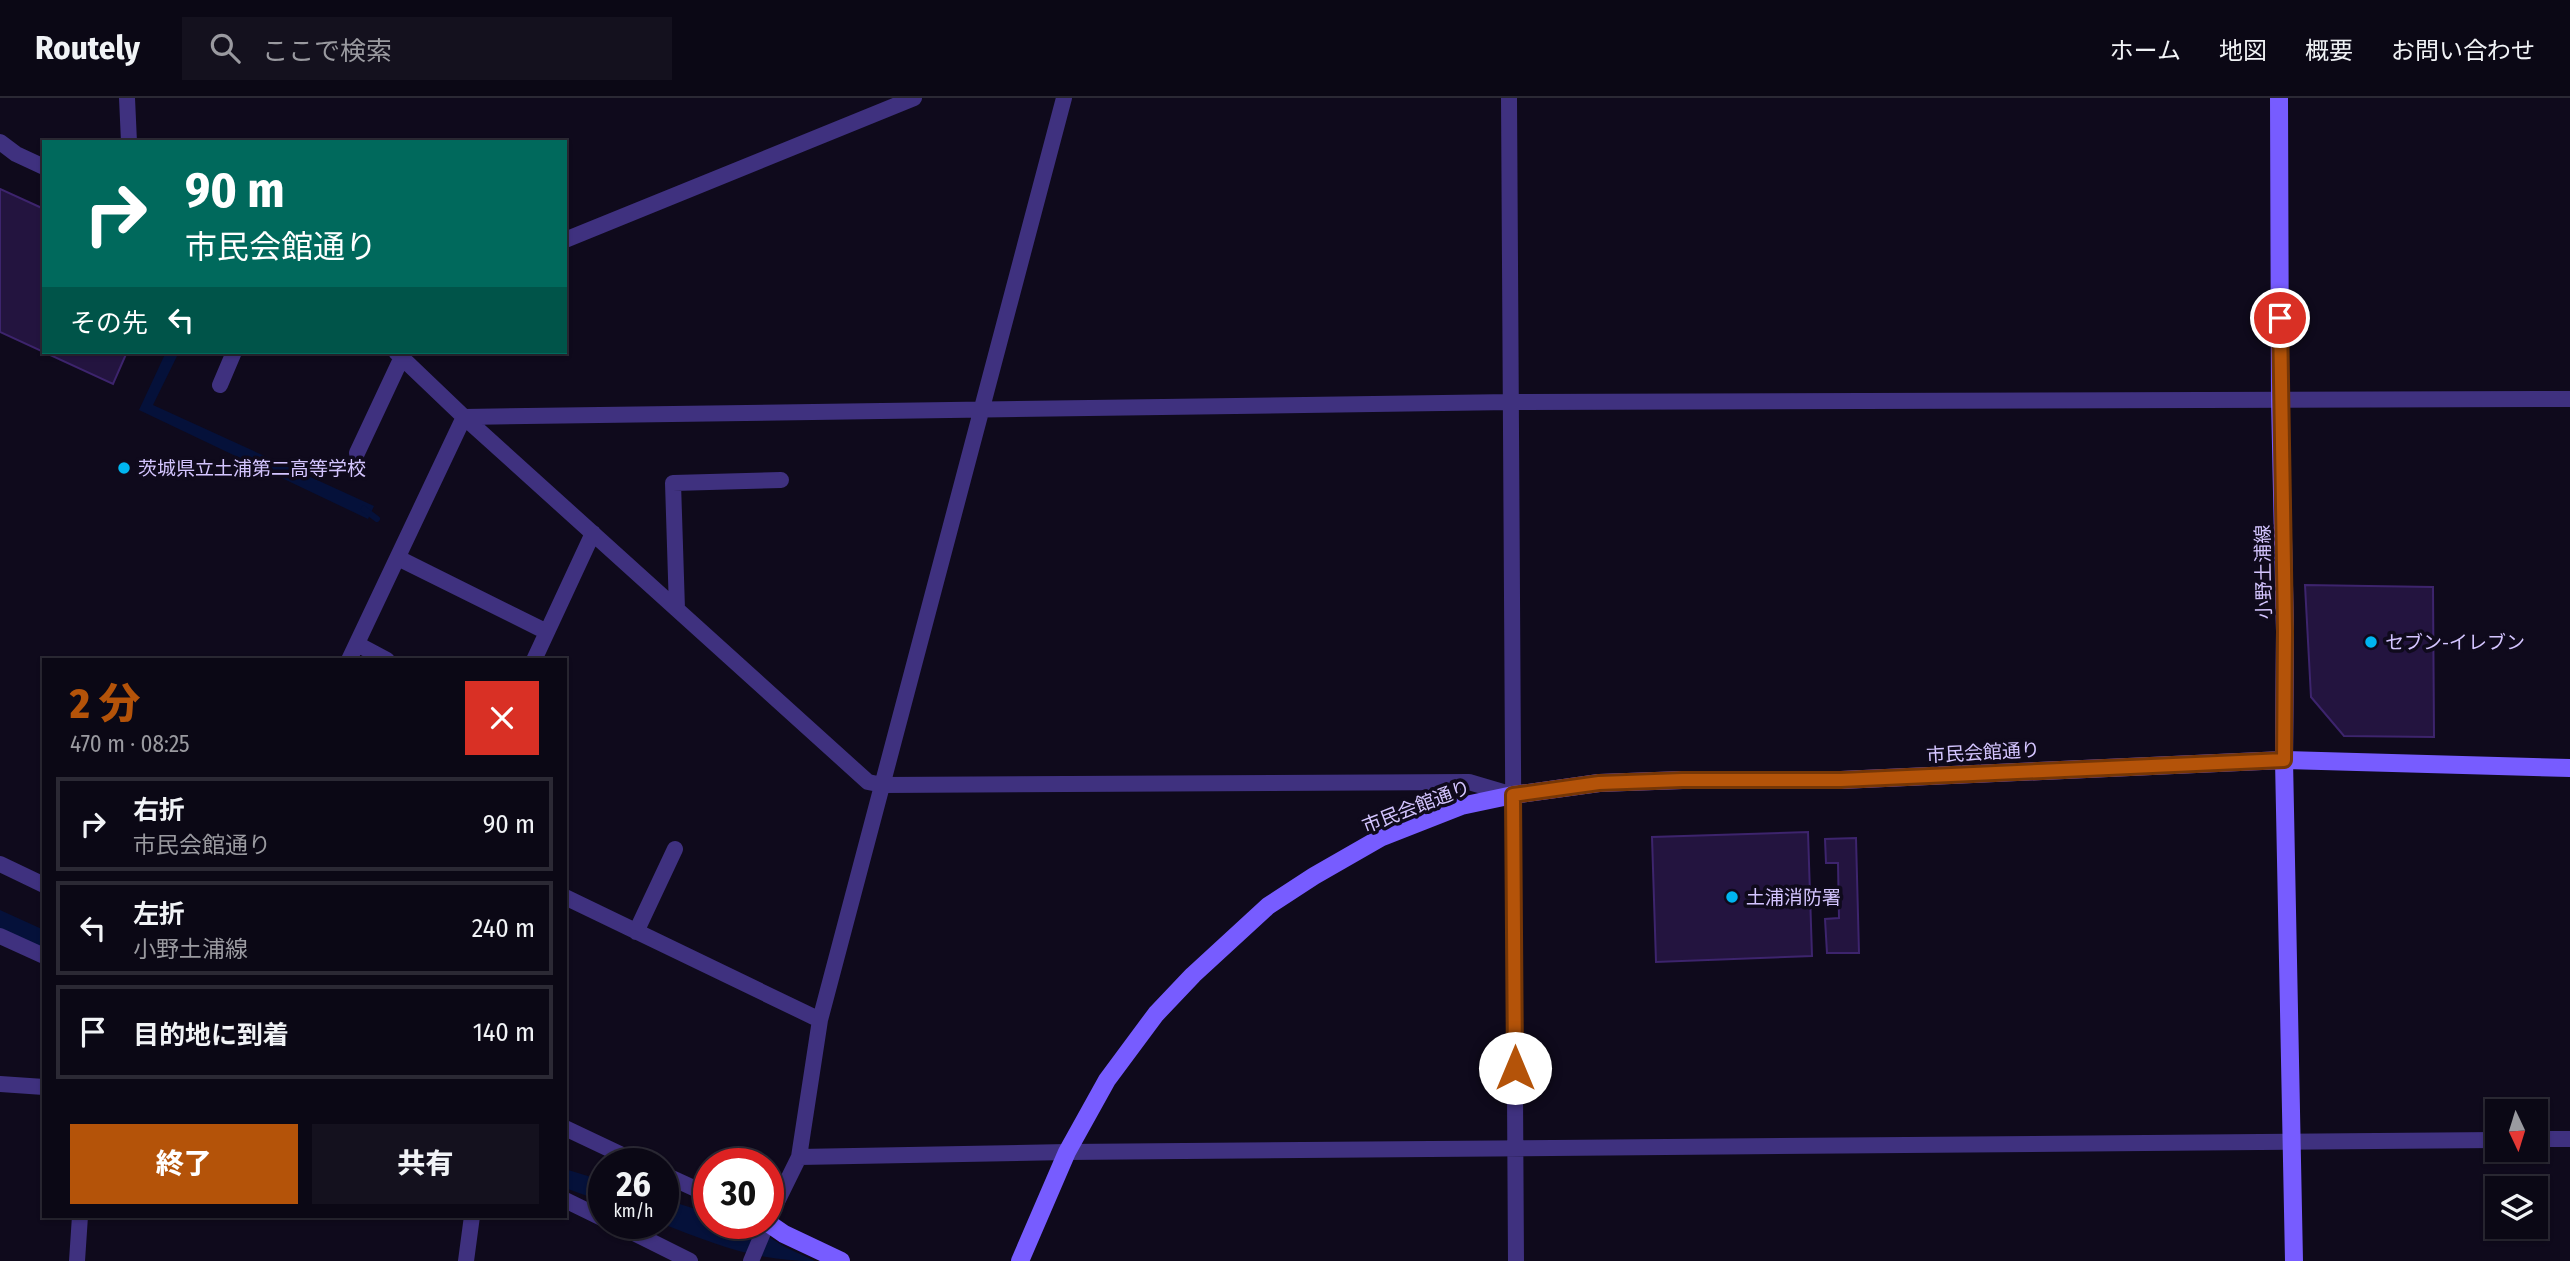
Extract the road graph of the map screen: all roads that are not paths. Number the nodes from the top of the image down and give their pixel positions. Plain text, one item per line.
1 (127, 98) edge
2 (914, 98) edge
3 (1064, 98) edge
4 (1508, 98) edge
5 (2279, 98) edge
6 (129, 140) edge
7 (0, 142) edge
8 (42, 166) edge
9 (567, 239) edge
10 (233, 354) edge
11 (399, 354) edge
12 (220, 385) dead end
13 (2570, 399) edge
14 (2280, 400) junction
15 (1511, 402) junction
16 (983, 411) junction
17 (464, 417) junction
18 (357, 453) dead end
19 (781, 480) dead end
20 (593, 533) junction
21 (398, 558) junction
22 (677, 610) junction
23 (547, 632) junction
24 (357, 644) junction
25 (350, 658) edge
26 (383, 658) edge
27 (535, 658) edge
28 (2284, 760) junction
29 (2570, 768) edge
30 (883, 785) junction
31 (1513, 795) junction
32 (675, 849) dead end
33 (0, 864) edge
34 (42, 884) edge
35 (567, 898) edge
36 (636, 932) junction
37 (0, 936) edge
38 (42, 956) edge
39 (820, 1020) junction
40 (0, 1084) edge
41 (42, 1087) edge
42 (567, 1129) edge
43 (2548, 1139) edge
44 (2570, 1139) edge
45 (2485, 1140) edge
46 (2293, 1143) junction
47 (607, 1148) edge
48 (1515, 1150) junction
49 (1067, 1152) junction
50 (799, 1157) junction
51 (784, 1189) edge
52 (567, 1201) edge
53 (588, 1211) edge
54 (80, 1218) edge
55 (472, 1218) edge
56 (784, 1234) edge
57 (646, 1239) edge
58 (761, 1239) edge
59 (77, 1261) edge
60 (466, 1261) edge
61 (690, 1261) edge
62 (751, 1261) edge
63 (841, 1261) edge
64 (1020, 1261) edge
65 (1516, 1261) edge
66 (2294, 1261) edge

1 - 6 street
2 - 9 street
3 - 16 street
4 - 15 street
5 - 14 street, 小野土浦線
7 - 8 street
10 - 12 street
11 - 17 street
11 - 18 street
13 - 14 street
14 - 15 street
14 - 28 street, 小野土浦線
15 - 16 street
15 - 31 street
16 - 17 street
16 - 30 street
17 - 20 street
17 - 21 street
19 - 22 street
20 - 22 street
20 - 23 street
21 - 23 street
21 - 24 street
22 - 30 street
23 - 27 street
24 - 25 street
24 - 26 street
28 - 29 street
28 - 31 street, 市民会館通り
28 - 46 street, 小野土浦線
30 - 31 street
30 - 39 street
31 - 48 street
31 - 49 street, 市民会館通り
32 - 36 street
33 - 34 street
35 - 36 street
36 - 39 street
37 - 38 street
39 - 50 street
40 - 41 street
42 - 47 street
43 - 44 street
45 - 46 street
46 - 48 street
46 - 66 street, 小野土浦線
48 - 49 street
48 - 65 street
49 - 50 street
49 - 64 street, 市民会館通り
50 - 51 street
52 - 53 street
54 - 59 street
55 - 60 street
56 - 63 street
57 - 61 street
58 - 62 street

